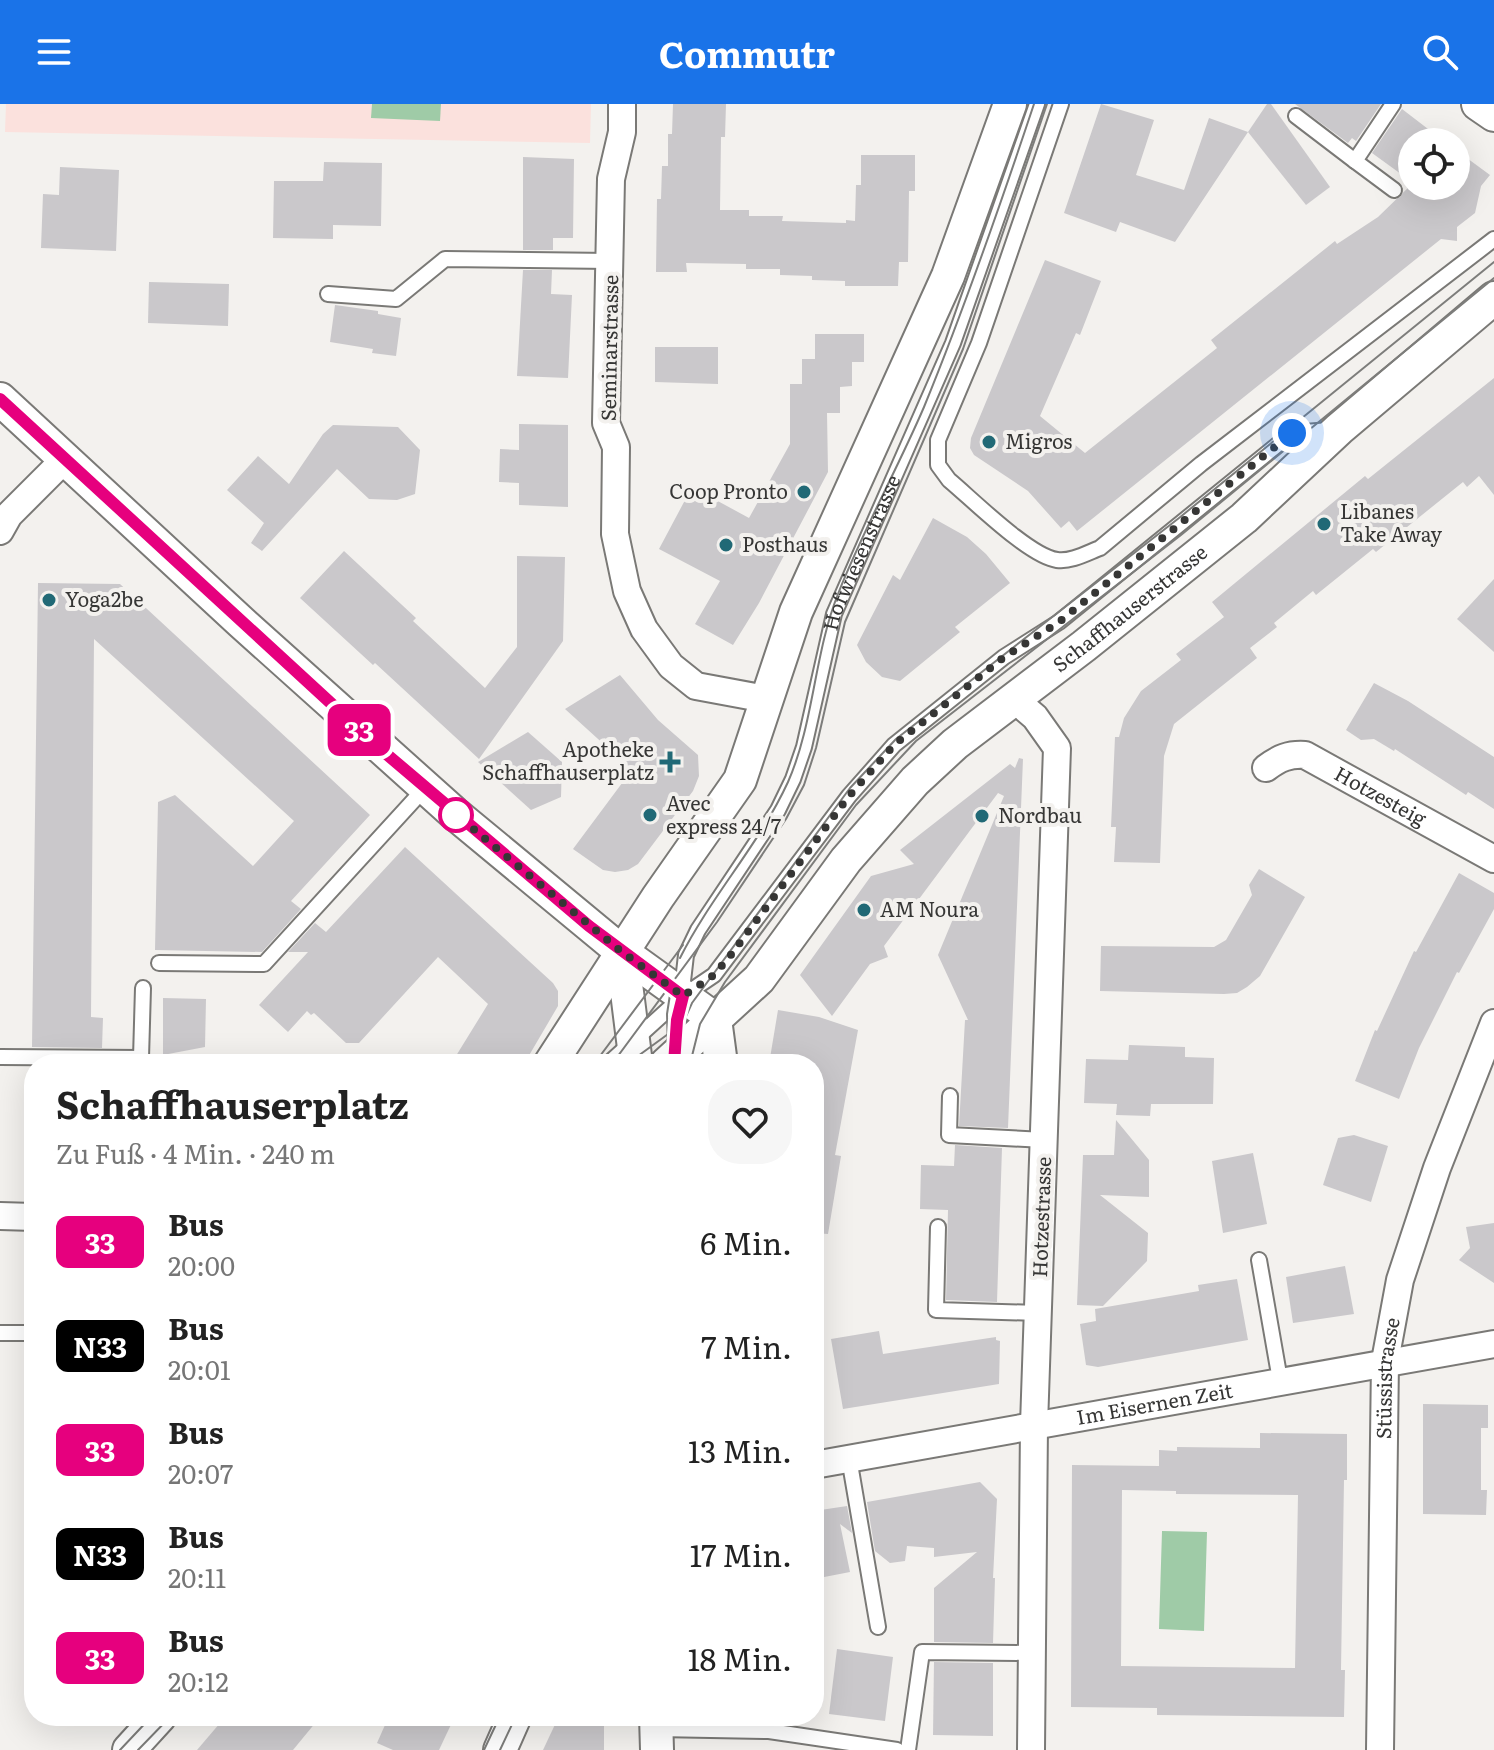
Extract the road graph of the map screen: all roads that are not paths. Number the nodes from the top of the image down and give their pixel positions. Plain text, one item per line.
1 (622, 104) edge
2 (1010, 104) edge
3 (1037, 104) edge
4 (1061, 104) edge
5 (1393, 104) edge
6 (1478, 104) edge
7 (1494, 115) edge
8 (1296, 116) dead end
9 (1355, 161) junction
10 (1394, 190) dead end
11 (1494, 239) edge
12 (611, 261) junction
13 (328, 294) dead end
14 (1494, 298) edge
15 (0, 399) edge
16 (1339, 429) junction
17 (65, 459) junction
18 (0, 531) edge
19 (766, 699) junction
20 (1015, 700) junction
21 (1266, 768) dead end
22 (425, 788) junction
23 (1494, 859) edge
24 (622, 952) junction
25 (159, 963) dead end
26 (143, 988) dead end
27 (683, 996) junction
28 (715, 1019) junction
29 (1494, 1023) edge
30 (141, 1054) edge
31 (556, 1054) edge
32 (635, 1054) edge
33 (672, 1054) edge
34 (679, 1054) edge
35 (720, 1054) edge
36 (0, 1057) edge
37 (24, 1057) edge
38 (950, 1096) dead end
39 (1044, 1140) junction
40 (0, 1216) edge
41 (24, 1217) edge
42 (938, 1227) dead end
43 (1259, 1260) dead end
44 (1038, 1313) junction
45 (0, 1333) edge
46 (24, 1333) edge
47 (1494, 1344) edge
48 (1385, 1361) junction
49 (1280, 1380) junction
50 (1034, 1425) junction
51 (849, 1458) junction
52 (824, 1463) edge
53 (878, 1627) dead end
54 (1031, 1653) junction
55 (151, 1726) edge
56 (511, 1726) edge
57 (657, 1732) edge
58 (129, 1750) edge
59 (500, 1750) edge
60 (897, 1750) edge
61 (908, 1750) edge
62 (1031, 1750) edge
63 (1380, 1750) edge

1 - 12 street, Seminarstrasse
2 - 19 street, Hofwiesenstrasse
3 - 27 lane, Hofwiesenstrasse
4 - 11 lane
5 - 9 lane
6 - 7 street
8 - 9 lane
9 - 10 lane
12 - 13 lane
12 - 19 street, Seminarstrasse
14 - 16 street, Schaffhauserstrasse
15 - 17 street
16 - 20 street, Schaffhauserstrasse
16 - 27 lane, Schaffhauserstrasse
17 - 18 street
17 - 22 street
19 - 24 street, Hofwiesenstrasse
20 - 28 street, Schaffhauserstrasse
20 - 39 street, Hotzestrasse
21 - 23 street, Hotzesteig
22 - 24 street
22 - 25 lane
24 - 27 street
24 - 31 street
24 - 32 street
26 - 30 lane
27 - 28 street
27 - 32 lane, Schaffhauserstrasse
27 - 33 lane, Hofwiesenstrasse
28 - 34 street
28 - 35 street
29 - 48 street, Stüssistrasse
36 - 37 lane
38 - 39 lane
39 - 44 street, Hotzestrasse
40 - 41 street
42 - 44 lane
43 - 49 lane
44 - 50 street, Hotzestrasse
45 - 46 lane
47 - 48 street, Im Eisernen Zeit
48 - 49 street, Im Eisernen Zeit
48 - 63 street, Stüssistrasse
49 - 50 street, Im Eisernen Zeit
50 - 51 street, Im Eisernen Zeit
50 - 54 street, Hotzestrasse
51 - 52 street, Im Eisernen Zeit
51 - 53 lane
54 - 61 lane
54 - 62 street, Hotzestrasse
55 - 58 street
56 - 59 street
57 - 60 lane

